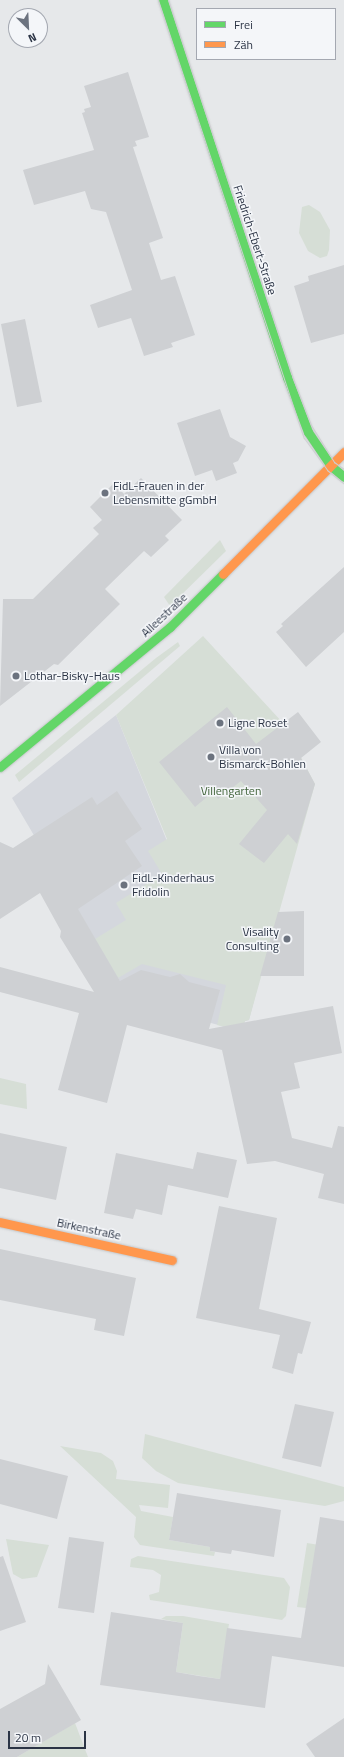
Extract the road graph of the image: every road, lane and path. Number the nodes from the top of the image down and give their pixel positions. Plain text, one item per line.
1 (163, 0) edge
2 (344, 452) edge
3 (330, 466) junction
4 (344, 477) edge
5 (0, 767) edge
6 (0, 1222) edge
7 (172, 1260) dead end

1 - 3 street, Friedrich-Ebert-Straße
2 - 3 street, Alleestraße
3 - 4 street, Friedrich-Ebert-Straße
3 - 5 street, Alleestraße
6 - 7 street, Birkenstraße

